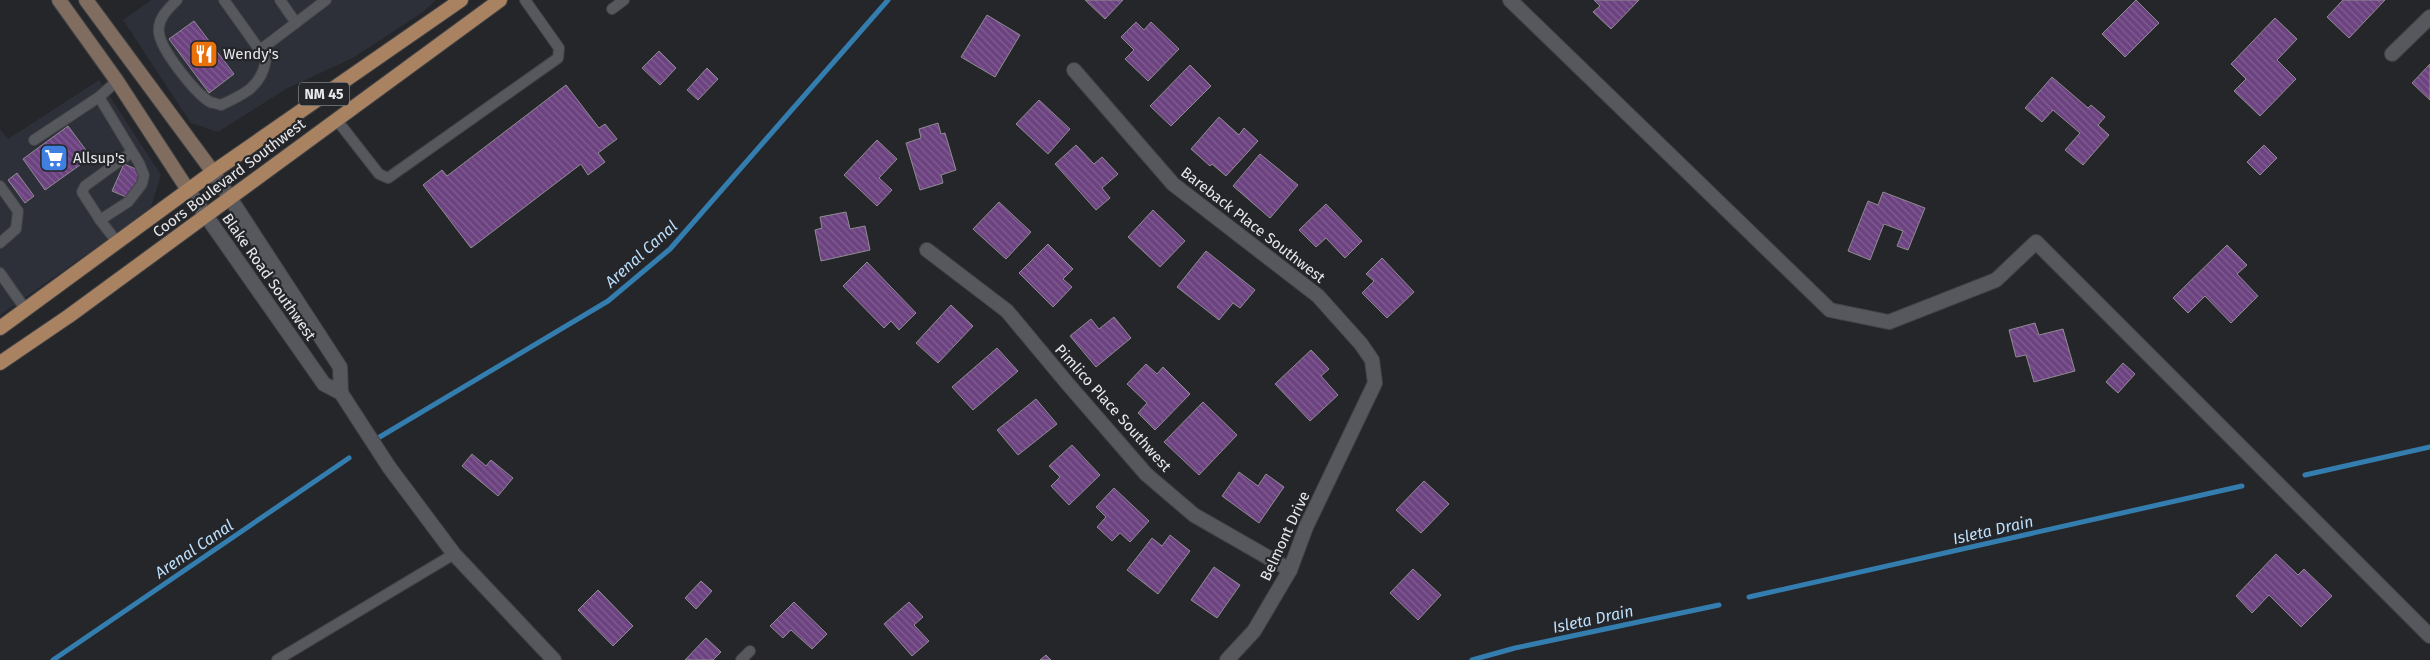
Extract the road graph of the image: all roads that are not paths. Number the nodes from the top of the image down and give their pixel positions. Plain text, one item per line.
1 (59, 0) edge
2 (86, 0) edge
3 (177, 0) edge
4 (224, 0) edge
5 (280, 0) edge
6 (326, 0) edge
7 (461, 0) edge
8 (500, 0) edge
9 (525, 0) edge
10 (624, 0) edge
11 (1510, 0) edge
12 (612, 9) dead end
13 (2430, 17) edge
14 (296, 22) junction
15 (260, 50) junction
16 (2392, 54) dead end
17 (1074, 70) dead end
18 (117, 81) junction
19 (99, 98) junction
20 (336, 119) junction
21 (34, 140) dead end
22 (132, 152) junction
23 (213, 172) junction
24 (0, 186) edge
25 (188, 190) junction
26 (231, 197) junction
27 (206, 215) junction
28 (100, 220) junction
29 (117, 242) junction
30 (0, 243) edge
31 (927, 250) dead end
32 (0, 273) edge
33 (26, 310) junction
34 (0, 328) edge
35 (0, 363) edge
36 (341, 393) junction
37 (1359, 418) joint
38 (454, 554) junction
39 (1290, 570) junction
40 (2430, 636) edge
41 (750, 652) dead end
42 (277, 660) edge
43 (554, 660) edge
44 (740, 660) edge
45 (1227, 660) edge

1 - 18 main road, Blake Road Southwest
2 - 23 main road, Blake Road Southwest
3 - 15 lane
4 - 15 lane
5 - 14 lane
6 - 14 lane
7 - 23 main road, Coors Boulevard Southwest / NM 45
8 - 20 main road, Coors Boulevard Southwest
9 - 20 lane
10 - 12 lane
11 - 40 street
13 - 16 street
14 - 15 lane
17 - 37 street, Bareback Place Southwest
18 - 19 lane
18 - 25 main road, Blake Road Southwest
19 - 21 lane
19 - 22 lane
20 - 26 main road, Coors Boulevard Southwest
22 - 28 lane
22 - 28 lane
23 - 25 main road, Coors Boulevard Southwest / NM 45
23 - 26 street, Blake Road Southwest
24 - 30 lane
25 - 27 street, Blake Road Southwest
25 - 29 main road, Coors Boulevard Southwest / NM 45
26 - 27 main road, Coors Boulevard Southwest
26 - 36 street, Blake Road Southwest
27 - 35 main road, Coors Boulevard Southwest
27 - 36 street, Blake Road Southwest
28 - 29 lane
29 - 33 main road, Coors Boulevard Southwest / NM 45
31 - 39 street, Pimlico Place Southwest
32 - 33 lane
33 - 34 main road, Coors Boulevard Southwest / NM 45
36 - 38 street, Blake Road Southwest
37 - 39 street, Belmont Drive
38 - 42 lane
38 - 43 street, Blake Road Southwest
39 - 45 street, Belmont Drive
41 - 44 lane

